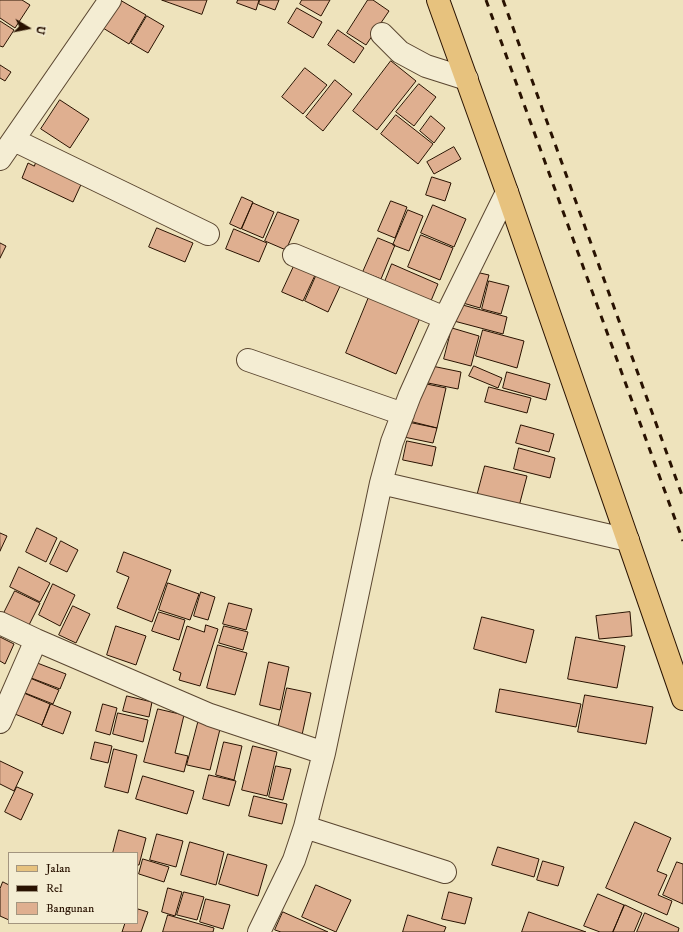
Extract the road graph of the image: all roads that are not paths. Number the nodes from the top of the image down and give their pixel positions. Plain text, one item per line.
1 (110, 0) edge
2 (438, 0) edge
3 (382, 34) dead end
4 (467, 80) junction
5 (14, 140) junction
6 (0, 159) edge
7 (507, 192) junction
8 (208, 234) dead end
9 (294, 255) dead end
10 (445, 318) junction
11 (248, 360) dead end
12 (403, 414) junction
13 (381, 483) junction
14 (628, 540) junction
15 (0, 623) edge
16 (36, 640) junction
17 (683, 699) edge
18 (0, 722) edge
19 (324, 754) junction
20 (305, 827) junction
21 (445, 872) dead end
22 (259, 932) edge

1 - 5 street
2 - 4 main road
3 - 4 street
4 - 7 main road
5 - 6 street
5 - 8 street
7 - 10 street
7 - 14 main road
9 - 10 street
10 - 12 street
11 - 12 street
12 - 13 street
13 - 14 street
13 - 19 street
14 - 17 main road
15 - 16 street
16 - 18 street
16 - 19 street
19 - 20 street
20 - 21 street
20 - 22 street

